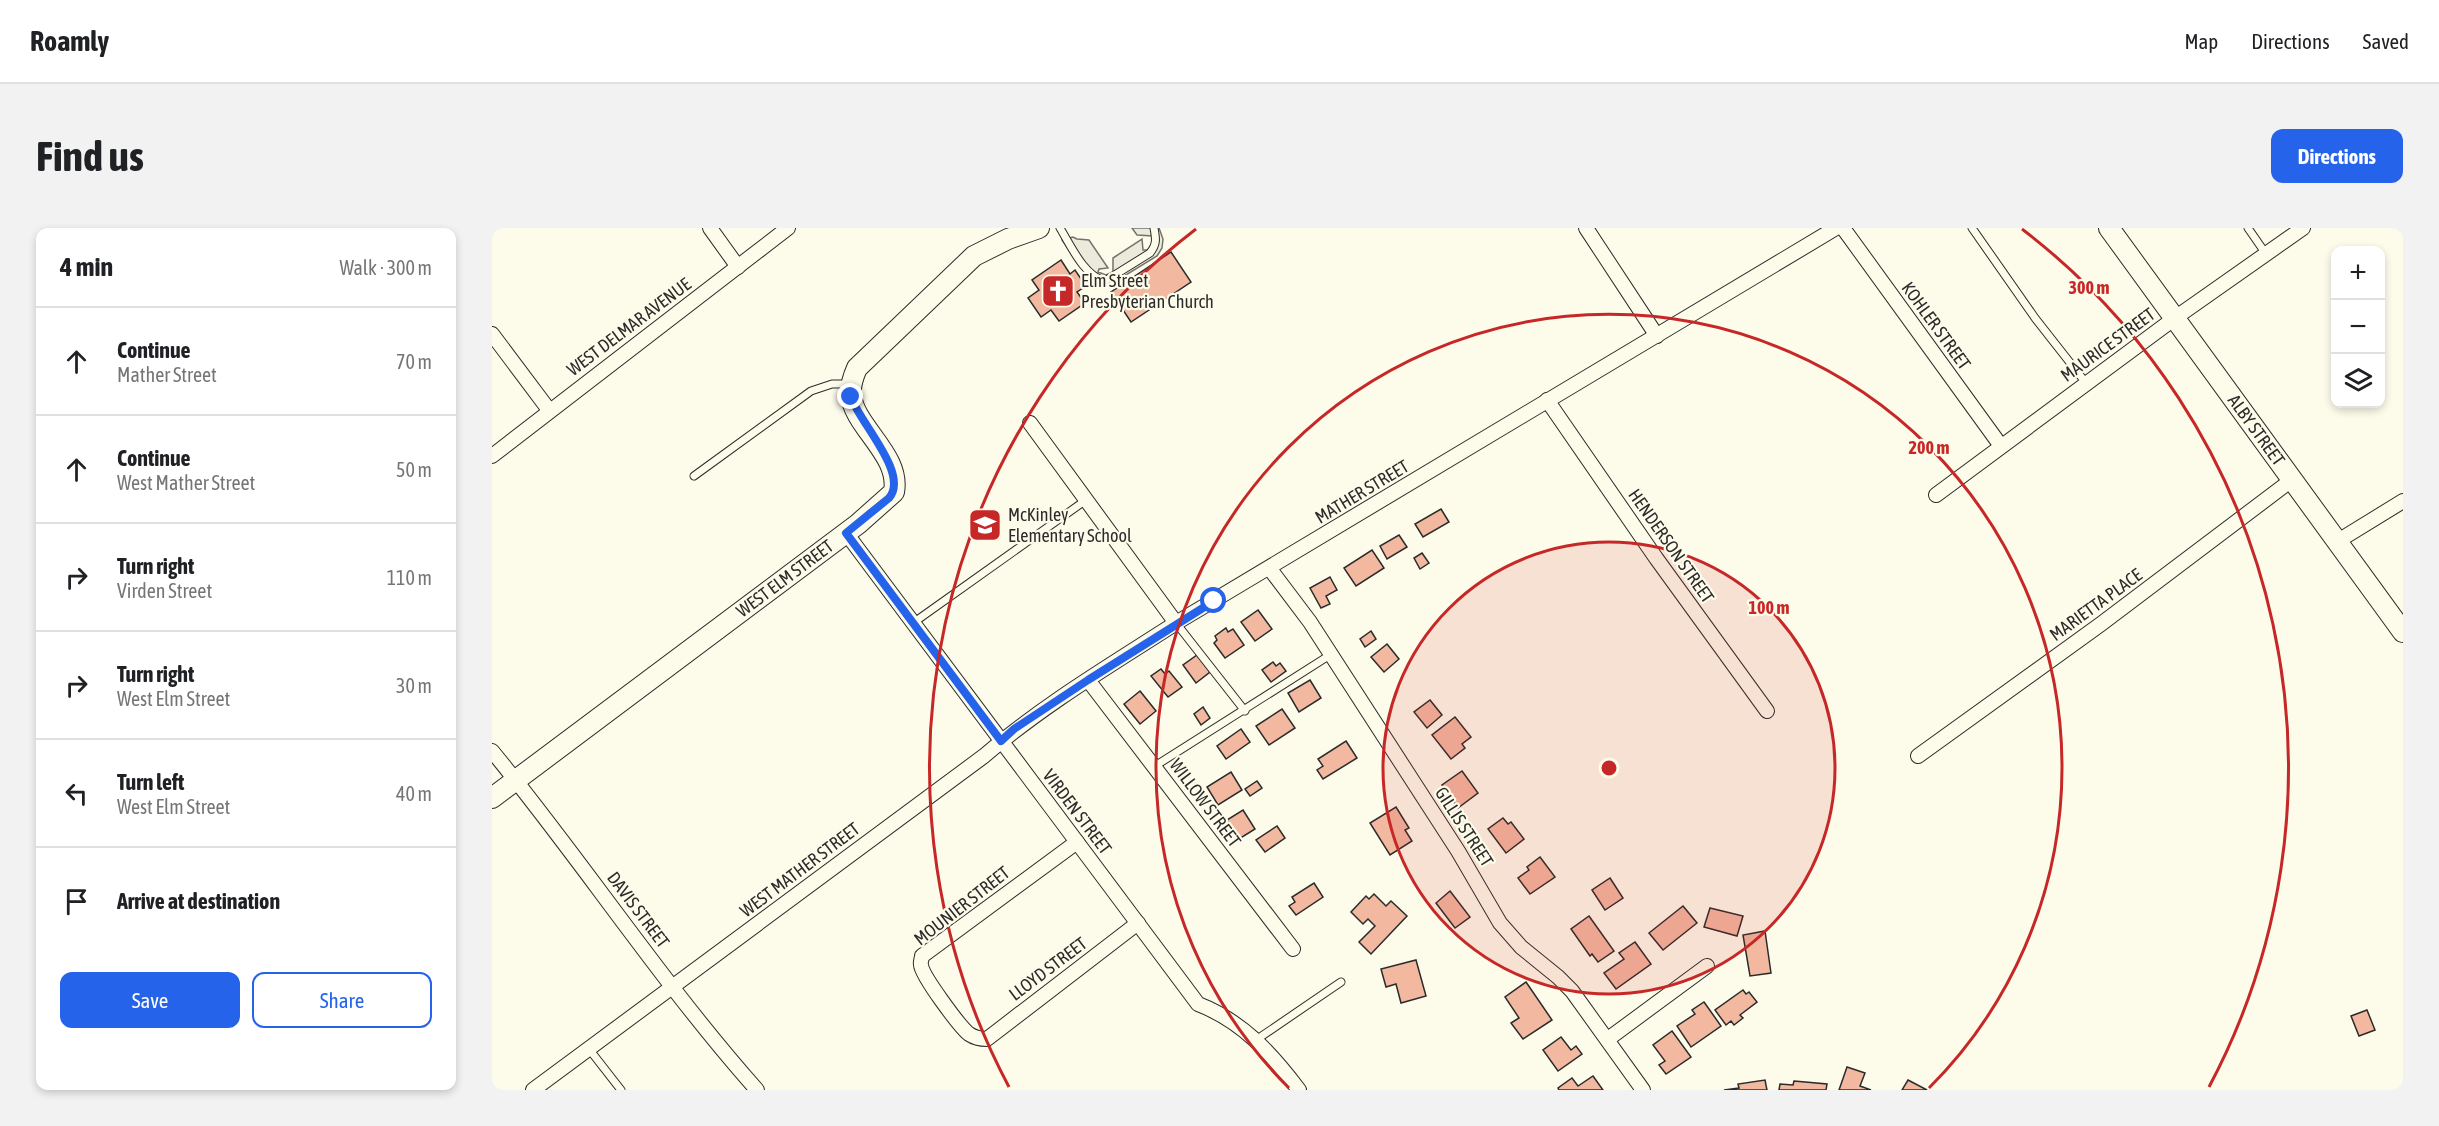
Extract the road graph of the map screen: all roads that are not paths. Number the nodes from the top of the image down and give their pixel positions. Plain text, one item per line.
1 (710, 228) edge
2 (788, 228) edge
3 (1039, 228) edge
4 (1060, 228) edge
5 (1154, 228) edge
6 (1586, 228) edge
7 (1836, 228) edge
8 (1843, 228) edge
9 (1972, 228) edge
10 (2109, 228) edge
11 (2248, 228) edge
12 (2304, 228) edge
13 (2266, 254) junction
14 (738, 267) junction
15 (2175, 318) junction
16 (492, 334) edge
17 (1657, 336) junction
18 (851, 384) junction
19 (2086, 384) junction
20 (1547, 400) junction
21 (549, 410) junction
22 (1030, 423) dead end
23 (2001, 446) junction
24 (492, 456) edge
25 (694, 476) dead end
26 (2293, 479) junction
27 (1936, 495) dead end
28 (1086, 500) junction
29 (2403, 501) edge
30 (846, 533) junction
31 (2338, 541) junction
32 (1270, 569) junction
33 (913, 623) junction
34 (1176, 623) junction
35 (2403, 632) edge
36 (1330, 655) junction
37 (1088, 680) junction
38 (1245, 711) junction
39 (1767, 711) dead end
40 (1001, 741) junction
41 (492, 751) edge
42 (1918, 756) dead end
43 (1155, 766) junction
44 (516, 780) junction
45 (492, 798) edge
46 (1077, 842) junction
47 (1138, 923) junction
48 (1293, 949) dead end
49 (1707, 966) dead end
50 (1341, 982) dead end
51 (673, 987) junction
52 (979, 1039) joint
53 (1608, 1039) junction
54 (1256, 1040) junction
55 (589, 1049) junction
56 (533, 1090) edge
57 (621, 1090) edge
58 (757, 1090) edge
59 (1299, 1090) edge
60 (1643, 1090) edge

1 - 14 street
2 - 14 street, WEST DELMAR AVENUE
3 - 18 street
4 - 5 lane
6 - 17 street
7 - 17 street, MATHER STREET
8 - 23 street, KOHLER STREET
9 - 19 lane
10 - 15 street, ALBY STREET
11 - 13 lane
12 - 13 street, MAURICE STREET
13 - 15 street, MAURICE STREET
14 - 21 street, WEST DELMAR AVENUE
15 - 19 street, MAURICE STREET
15 - 26 street, ALBY STREET
16 - 21 street
17 - 20 street, MATHER STREET
18 - 25 lane
18 - 30 street, WEST ELM STREET
19 - 23 street, MAURICE STREET
20 - 32 street, MATHER STREET
20 - 39 street, HENDERSON STREET
21 - 24 street, WEST DELMAR AVENUE
22 - 28 street
23 - 27 street, MAURICE STREET
26 - 31 street, ALBY STREET
26 - 42 street, MARIETTA PLACE
28 - 33 lane
28 - 34 street
29 - 31 street
30 - 33 street, VIRDEN STREET
30 - 44 street, WEST ELM STREET
31 - 35 street, ALBY STREET
32 - 34 street, MATHER STREET
32 - 36 street, GILLIS STREET
33 - 40 street, VIRDEN STREET
34 - 37 street, MATHER STREET
34 - 38 lane
36 - 38 lane
36 - 53 street, GILLIS STREET
37 - 40 street, WEST MATHER STREET
37 - 43 street, WILLOW STREET
38 - 43 lane
40 - 46 street, VIRDEN STREET
40 - 51 street, WEST MATHER STREET
41 - 44 street, DAVIS STREET
43 - 48 street, WILLOW STREET
44 - 45 street, WEST ELM STREET
44 - 51 street, DAVIS STREET
46 - 47 street, VIRDEN STREET
46 - 52 street, MOUNIER STREET
47 - 52 street, LLOYD STREET
47 - 54 street, VIRDEN STREET
49 - 53 street
50 - 54 lane
51 - 55 street, WEST MATHER STREET
51 - 58 street, DAVIS STREET
53 - 60 street, GILLIS STREET
54 - 59 street, VIRDEN STREET
55 - 56 street, WEST MATHER STREET
55 - 57 lane

